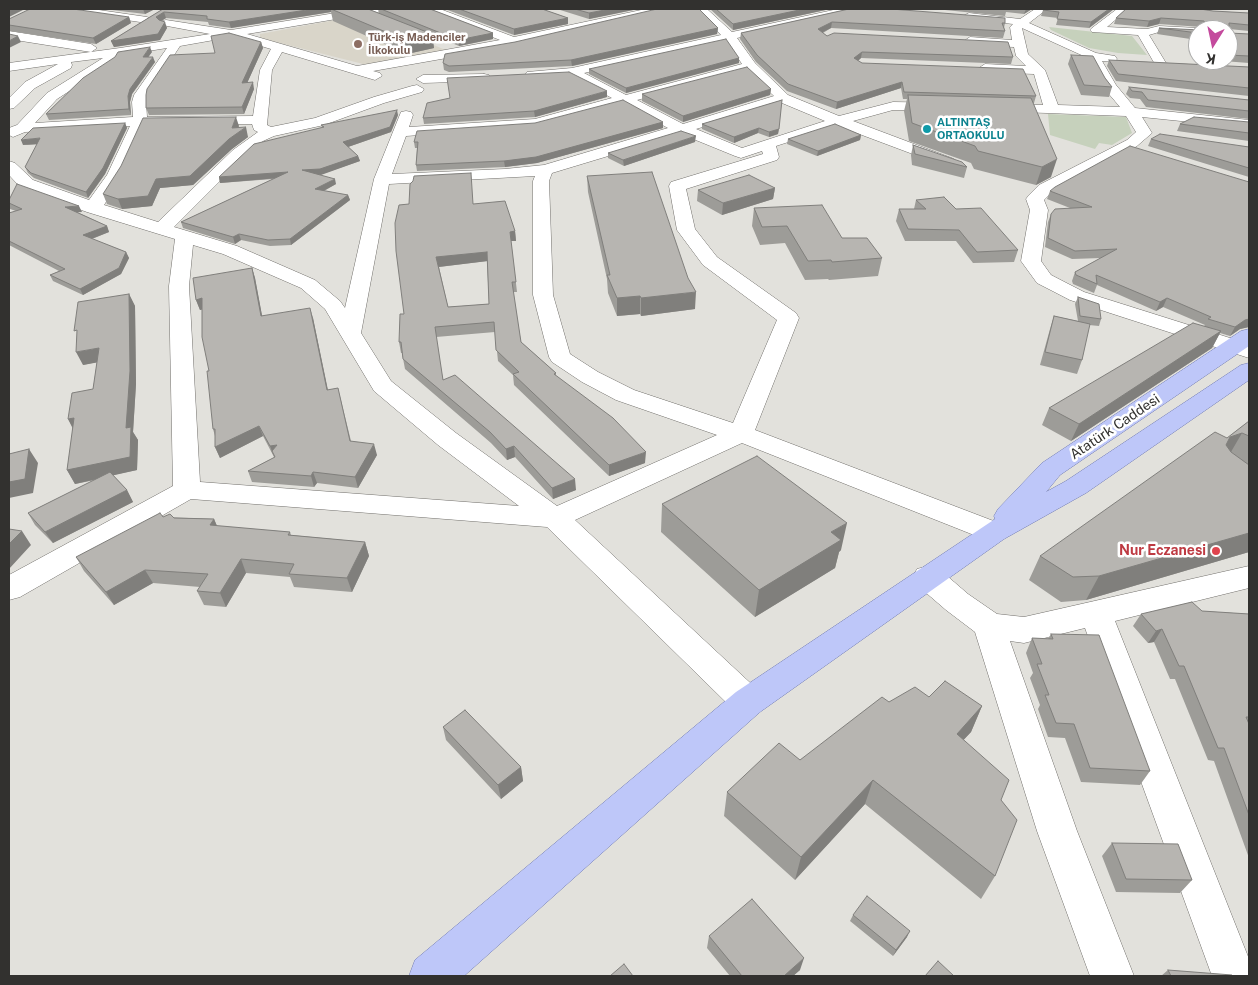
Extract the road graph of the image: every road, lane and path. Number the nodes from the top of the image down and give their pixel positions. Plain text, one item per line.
1 (71, 9) edge
2 (431, 9) edge
3 (660, 9) edge
4 (701, 9) edge
5 (851, 9) edge
6 (1042, 9) edge
7 (1123, 9) edge
8 (300, 10) edge
9 (182, 13) edge
10 (378, 14) edge
11 (958, 15) edge
12 (163, 18) junction
13 (322, 18) junction
14 (569, 18) edge
15 (147, 20) junction
16 (604, 21) junction
17 (790, 23) junction
18 (586, 24) junction
19 (1021, 24) junction
20 (1059, 27) edge
21 (133, 28) edge
22 (808, 29) edge
23 (1188, 30) edge
24 (619, 32) edge
25 (1146, 32) junction
26 (234, 34) junction
27 (9, 35) edge
28 (730, 37) junction
29 (116, 38) edge
30 (960, 40) edge
31 (514, 41) junction
32 (176, 43) junction
33 (634, 44) edge
34 (1019, 44) junction
35 (278, 47) junction
36 (100, 49) junction
37 (437, 51) junction
38 (120, 52) junction
39 (527, 52) edge
40 (648, 55) junction
41 (1093, 56) junction
42 (81, 58) junction
43 (1121, 60) edge
44 (1144, 62) edge
45 (540, 63) edge
46 (750, 66) junction
47 (9, 67) edge
48 (970, 67) edge
49 (358, 70) junction
50 (1039, 70) junction
51 (572, 72) junction
52 (553, 74) junction
53 (523, 75) edge
54 (493, 77) edge
55 (420, 84) junction
56 (1110, 87) junction
57 (1130, 89) edge
58 (891, 94) edge
59 (783, 98) junction
60 (624, 99) junction
61 (9, 105) edge
62 (902, 105) junction
63 (954, 107) edge
64 (984, 108) edge
65 (1052, 110) junction
66 (1131, 112) junction
67 (838, 121) junction
68 (140, 122) junction
69 (1249, 124) edge
70 (264, 126) junction
71 (682, 128) junction
72 (15, 131) edge
73 (400, 132) junction
74 (1144, 133) junction
75 (1163, 136) edge
76 (768, 144) junction
77 (1124, 146) junction
78 (1142, 152) edge
79 (9, 166) edge
80 (964, 168) edge
81 (545, 170) junction
82 (382, 179) junction
83 (93, 208) junction
84 (162, 228) junction
85 (185, 236) junction
86 (351, 331) junction
87 (1244, 345) edge
88 (1249, 370) edge
89 (741, 434) junction
90 (187, 490) junction
91 (555, 518) junction
92 (994, 532) junction
93 (928, 577) junction
94 (1248, 580) edge
95 (9, 589) edge
96 (1096, 614) junction
97 (989, 624) junction
98 (748, 702) junction
99 (431, 976) edge
100 (1112, 976) edge
101 (1234, 976) edge

1 - 15 street
2 - 31 street
3 - 16 street
4 - 28 street
5 - 17 street
6 - 19 street
7 - 25 street
8 - 13 street
9 - 12 street
10 - 13 street
11 - 19 street
12 - 15 street
12 - 26 street
12 - 38 street
13 - 26 street
14 - 18 street
15 - 21 street
16 - 18 street
16 - 24 street
17 - 22 street
17 - 28 street
18 - 31 street
19 - 20 street
19 - 34 street
19 - 41 street
23 - 25 street
25 - 44 street
26 - 32 street
26 - 35 street
27 - 36 street
28 - 40 street
28 - 46 street
29 - 36 street
30 - 34 street
31 - 37 street
31 - 39 street
32 - 38 street
32 - 68 street
33 - 40 street
34 - 50 street
35 - 49 street
35 - 70 street
36 - 42 street
37 - 49 street
37 - 55 street
38 - 42 street
38 - 72 street
40 - 51 street
41 - 43 street
41 - 56 street
42 - 47 street
42 - 61 street
45 - 52 street
46 - 59 street
46 - 60 street
48 - 50 street
49 - 55 street
50 - 65 street
51 - 52 street
51 - 60 street
52 - 53 street
54 - 55 street
55 - 70 street
55 - 73 street
56 - 57 street
56 - 66 street
58 - 62 street
59 - 67 street
59 - 71 street
60 - 71 street
60 - 73 street
62 - 63 street
62 - 67 street
64 - 65 street
65 - 66 street
66 - 69 street
66 - 74 street
67 - 76 street
67 - 80 street
68 - 70 street
68 - 72 street
68 - 83 street
70 - 84 street
71 - 76 street
71 - 81 street
73 - 82 street
74 - 75 street
74 - 77 street
76 - 89 street
77 - 78 street
77 - 87 street
79 - 83 street
81 - 82 street
81 - 89 street
82 - 86 street
83 - 84 street
84 - 85 street
85 - 86 street
85 - 90 street
86 - 91 street
87 - 92 main road, Atatürk Caddesi
88 - 92 main road
89 - 91 street
89 - 92 street
90 - 91 street
90 - 95 street
91 - 98 street
92 - 93 main road
93 - 97 street
93 - 98 main road
94 - 96 street
96 - 97 street
96 - 101 street
97 - 100 street
98 - 99 main road

